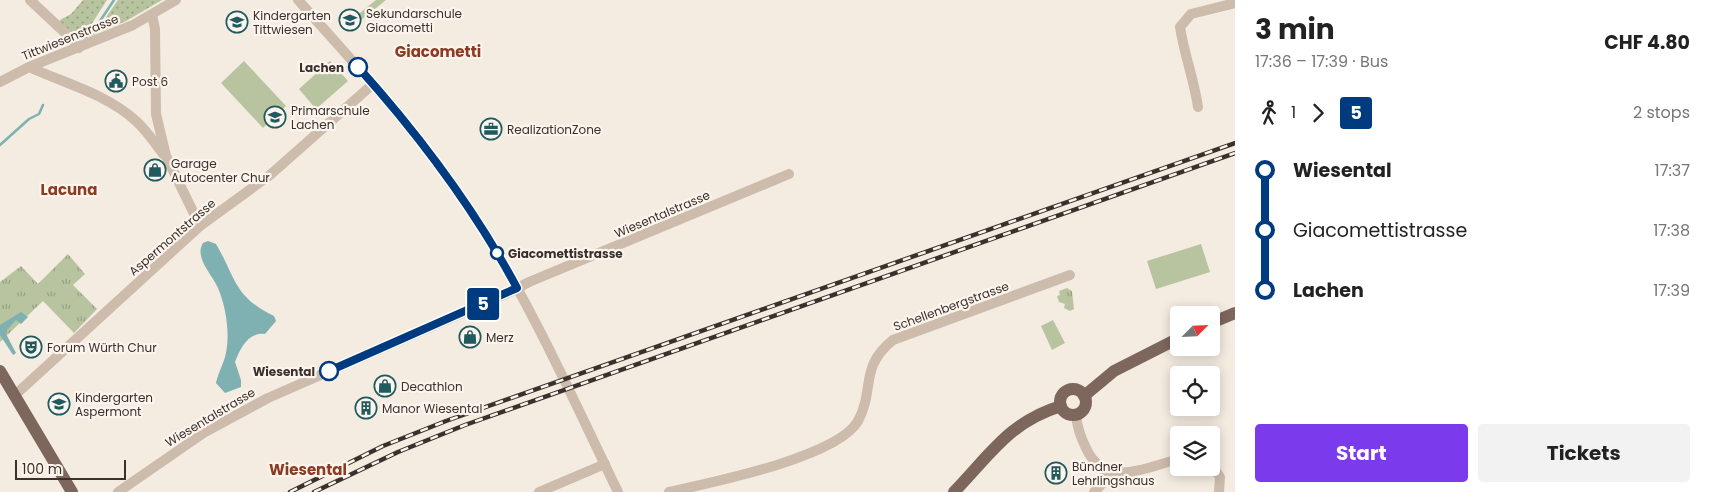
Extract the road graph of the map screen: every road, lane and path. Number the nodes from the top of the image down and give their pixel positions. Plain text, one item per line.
1 (30, 0) edge
2 (176, 0) edge
3 (298, 0) edge
4 (1235, 3) edge
5 (152, 15) junction
6 (79, 48) junction
7 (29, 67) junction
8 (0, 82) edge
9 (373, 84) junction
10 (1198, 107) dead end
11 (156, 114) junction
12 (136, 121) junction
13 (166, 156) junction
14 (789, 174) dead end
15 (200, 226) junction
16 (1070, 275) dead end
17 (517, 288) junction
18 (1235, 313) edge
19 (1220, 319) edge
20 (1170, 343) edge
21 (0, 371) edge
22 (15, 395) junction
23 (1084, 396) junction
24 (1061, 406) junction
25 (1076, 415) junction
26 (1170, 461) edge
27 (605, 464) junction
28 (1106, 471) junction
29 (1219, 476) edge
30 (72, 492) edge
31 (118, 492) edge
32 (539, 492) edge
33 (618, 492) edge
34 (669, 492) edge
35 (954, 492) edge
36 (1094, 492) edge
37 (1219, 492) edge

1 - 6 street
2 - 5 street, Tittwiesenstrasse
3 - 9 street
4 - 10 street
5 - 6 street, Tittwiesenstrasse
5 - 11 street
6 - 7 street, Tittwiesenstrasse
7 - 8 street, Tittwiesenstrasse
7 - 12 street
9 - 15 street, Aspermontstrasse
9 - 17 street
11 - 12 street
11 - 13 street
12 - 13 street
13 - 15 street
14 - 17 street, Wiesentalstrasse
15 - 22 street, Aspermontstrasse
16 - 34 street, Schellenbergstrasse
17 - 27 street
17 - 31 street, Wiesentalstrasse
18 - 19 main road
20 - 23 main road
21 - 22 main road
22 - 30 main road
23 - 24 main road
23 - 25 main road
24 - 25 main road
24 - 35 main road
25 - 28 street
26 - 28 street
27 - 32 street
27 - 33 street
28 - 36 street
29 - 37 street

